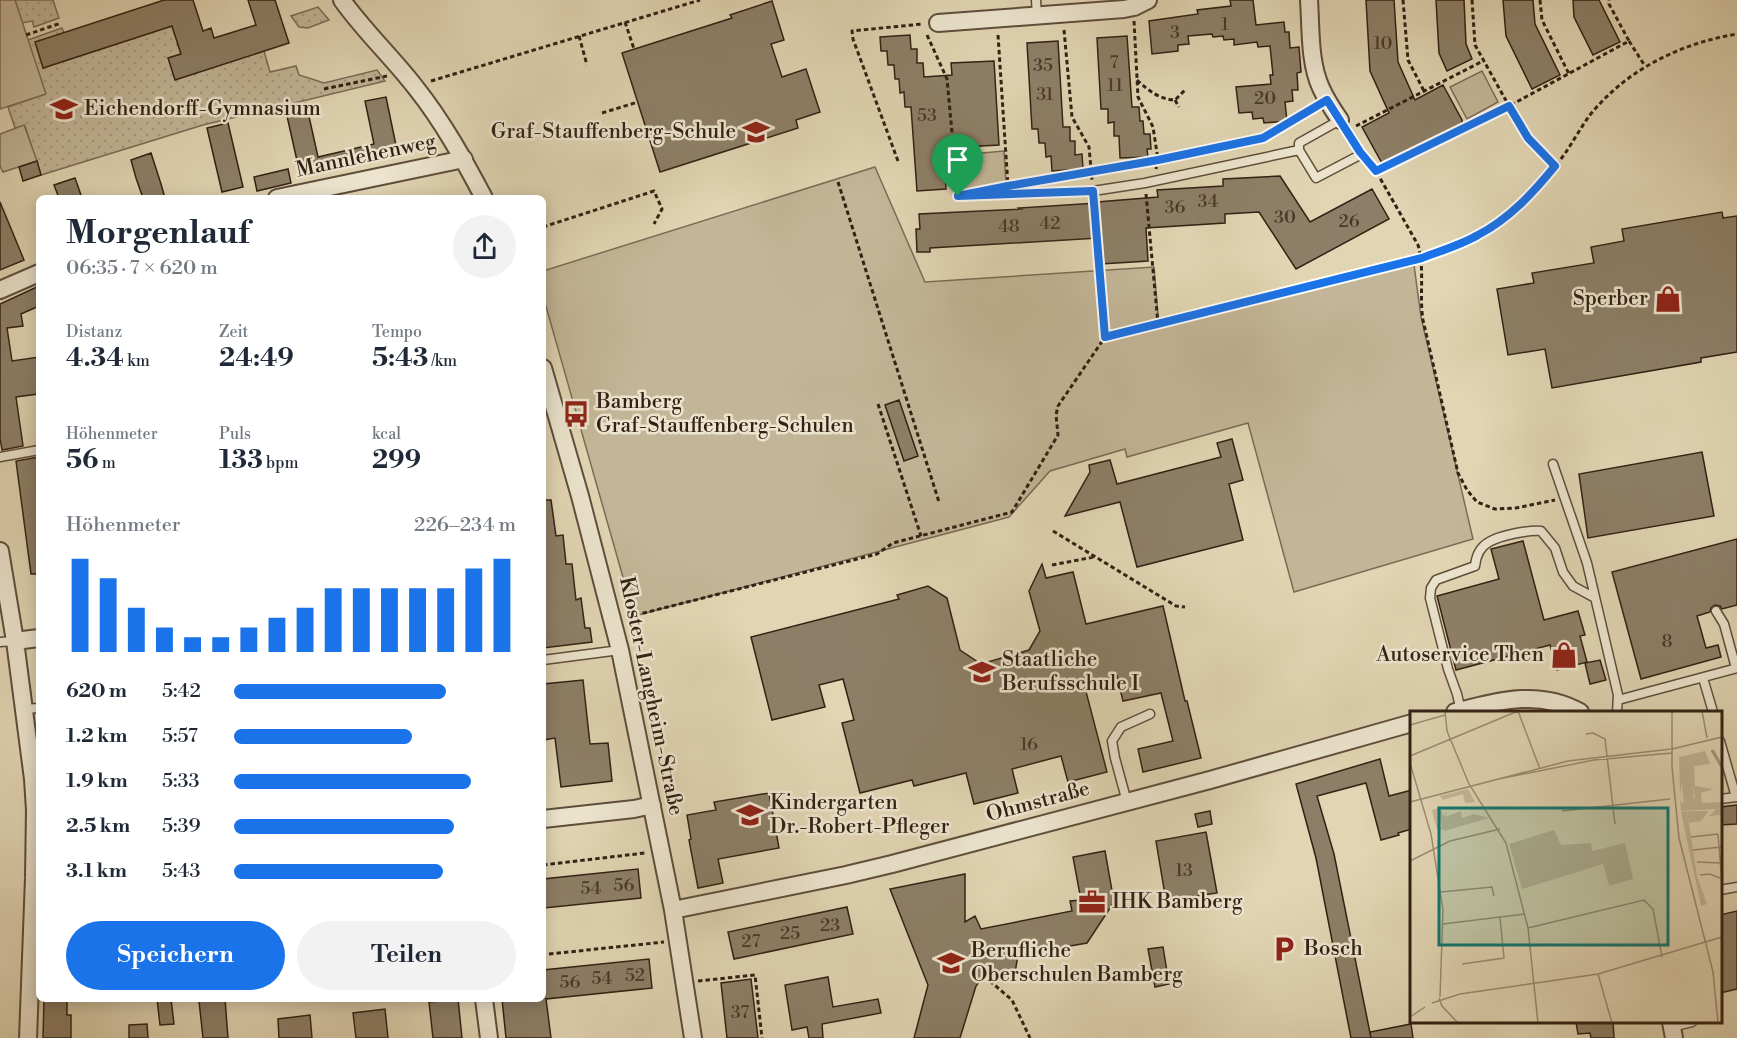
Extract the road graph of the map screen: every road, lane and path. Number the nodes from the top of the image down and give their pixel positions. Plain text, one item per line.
1 (342, 0) edge
2 (700, 0) edge
3 (1308, 0) edge
4 (1404, 0) edge
5 (1472, 0) edge
6 (1540, 0) edge
7 (1609, 0) edge
8 (1141, 4) edge
9 (1036, 8) edge
10 (1063, 13) junction
11 (997, 18) junction
12 (625, 22) junction
13 (60, 23) dead end
14 (930, 26) junction
15 (26, 34) dead end
16 (1737, 34) edge
17 (579, 36) junction
18 (1629, 41) junction
19 (634, 49) dead end
20 (1484, 61) junction
21 (587, 65) dead end
22 (1645, 66) junction
23 (403, 73) junction
24 (1569, 74) junction
25 (1137, 80) junction
26 (415, 86) junction
27 (324, 89) dead end
28 (1185, 90) dead end
29 (1424, 91) junction
30 (1175, 100) junction
31 (1327, 100) junction
32 (638, 102) dead end
33 (1509, 106) junction
34 (1179, 107) dead end
35 (602, 113) dead end
36 (1343, 126) junction
37 (1299, 150) junction
38 (1360, 152) junction
39 (464, 159) junction
40 (1158, 160) junction
41 (898, 161) dead end
42 (1555, 166) junction
43 (1376, 171) junction
44 (1091, 172) junction
45 (838, 182) dead end
46 (1145, 183) junction
47 (1008, 186) junction
48 (1093, 191) junction
49 (291, 195) edge
50 (482, 195) edge
51 (958, 196) junction
52 (654, 224) dead end
53 (546, 226) edge
54 (1422, 258) junction
55 (36, 274) edge
56 (0, 290) edge
57 (1158, 324) junction
58 (1105, 337) junction
59 (546, 380) edge
60 (878, 404) dead end
61 (36, 451) edge
62 (0, 457) edge
63 (1553, 464) dead end
64 (1564, 498) junction
65 (939, 502) dead end
66 (1053, 531) dead end
67 (921, 536) junction
68 (0, 551) edge
69 (1095, 556) junction
70 (1052, 565) dead end
71 (1595, 598) junction
72 (1185, 607) dead end
73 (1716, 611) dead end
74 (613, 620) junction
75 (36, 638) edge
76 (7, 642) edge
77 (620, 650) junction
78 (546, 660) edge
79 (1737, 668) edge
80 (1707, 683) junction
81 (1618, 700) junction
82 (31, 709) edge
83 (1457, 711) edge
84 (1461, 711) edge
85 (1578, 711) edge
86 (1617, 711) edge
87 (1713, 711) edge
88 (1150, 714) dead end
89 (1410, 724) edge
90 (1722, 748) edge
91 (1736, 797) edge
92 (1127, 802) junction
93 (652, 805) junction
94 (546, 819) edge
95 (662, 851) junction
96 (546, 866) edge
97 (36, 878) edge
98 (1737, 886) edge
99 (1722, 890) edge
100 (673, 910) junction
101 (678, 941) junction
102 (549, 954) dead end
103 (984, 976) dead end
104 (684, 982) junction
105 (484, 1002) edge
106 (1689, 1023) edge
107 (1672, 1029) edge
108 (28, 1038) edge
109 (489, 1038) edge
110 (693, 1038) edge
111 (762, 1038) edge
112 (1030, 1038) edge

1 - 23 street
2 - 12 path
3 - 31 street
4 - 29 path
5 - 20 path
6 - 24 path
7 - 18 path
8 - 10 street
8 - 25 path
9 - 10 street
9 - 11 street
10 - 44 path
11 - 14 street
11 - 47 path
12 - 17 path
12 - 19 path
13 - 15 path
14 - 41 path
14 - 51 path
16 - 22 path
17 - 21 path
17 - 26 path
18 - 22 path
18 - 24 path
20 - 29 path
20 - 33 path
22 - 42 path
23 - 26 street
23 - 27 path
24 - 33 path
25 - 30 path
25 - 40 path
26 - 39 street
28 - 30 path
29 - 36 path
30 - 34 path
31 - 36 street
31 - 40 path
32 - 35 path
33 - 42 path
33 - 43 path
36 - 37 lane
36 - 38 lane
37 - 38 lane
37 - 46 lane
38 - 43 path
39 - 49 street, Mannlehenweg
39 - 50 street
40 - 44 path
42 - 54 path
43 - 54 path
44 - 47 path
44 - 48 path
45 - 65 path
46 - 48 lane
46 - 57 path
47 - 51 path
48 - 51 path
48 - 58 path
52 - 53 path
54 - 57 path
54 - 64 path
55 - 56 street
57 - 58 path
58 - 67 path
59 - 74 street, Kloster-Langheim-Straße
60 - 67 path
61 - 62 lane
63 - 64 lane
64 - 71 lane
66 - 69 path
67 - 74 path
68 - 76 street
69 - 70 path
69 - 72 path
71 - 81 lane
71 - 83 lane
73 - 79 lane
74 - 77 street, Kloster-Langheim-Straße
75 - 76 street
76 - 82 street
77 - 78 lane
77 - 93 street, Kloster-Langheim-Straße
79 - 80 lane
80 - 81 lane
80 - 87 lane
81 - 86 lane
82 - 97 street
84 - 85 street
88 - 92 lane
89 - 92 street, Ohmstraße
90 - 91 lane
92 - 100 street, Ohmstraße
93 - 94 street
93 - 95 street, Kloster-Langheim-Straße
95 - 96 path
95 - 100 street, Kloster-Langheim-Straße
97 - 108 street
98 - 99 lane
100 - 101 street, Kloster-Langheim-Straße
101 - 102 path
101 - 104 street, Kloster-Langheim-Straße
103 - 112 path
104 - 110 street, Kloster-Langheim-Straße
104 - 111 path
105 - 109 street
106 - 107 lane

